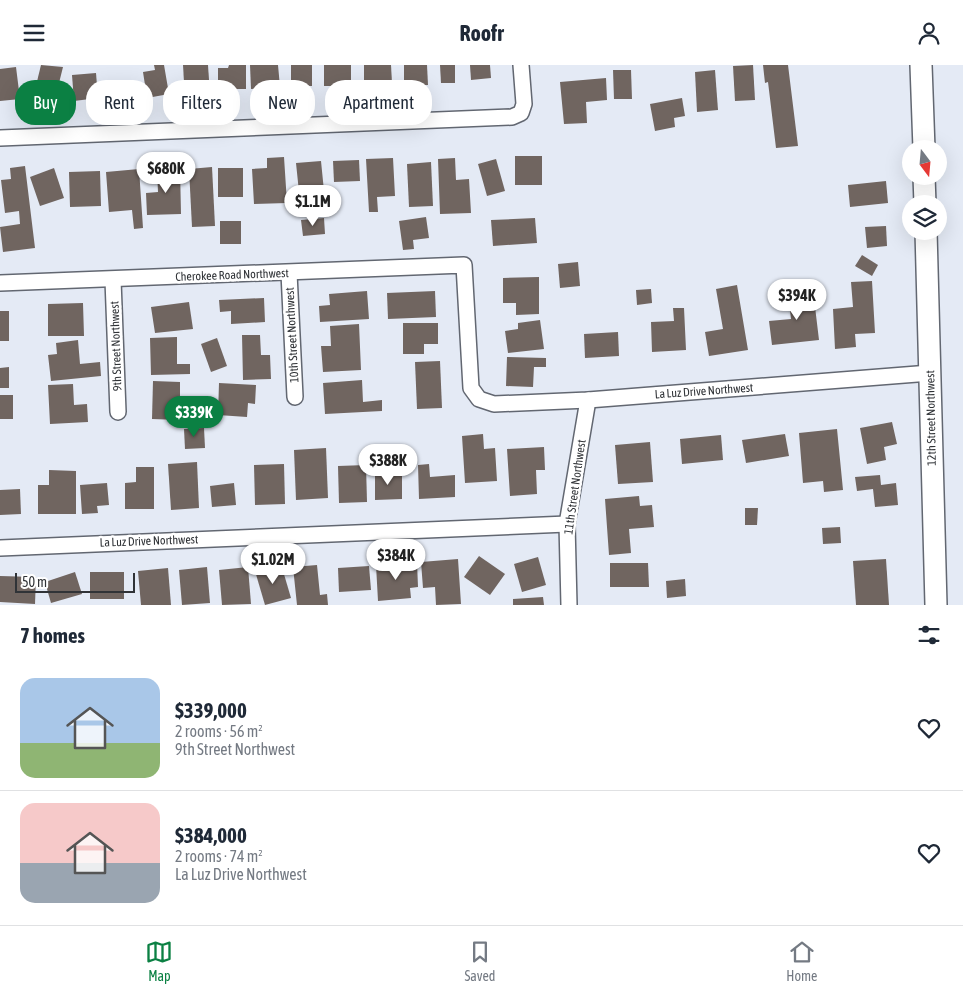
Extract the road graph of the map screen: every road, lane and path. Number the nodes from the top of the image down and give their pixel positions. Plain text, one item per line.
1 (521, 65) edge
2 (921, 65) edge
3 (0, 138) edge
4 (924, 140) edge
5 (926, 240) edge
6 (289, 273) junction
7 (114, 280) junction
8 (0, 283) edge
9 (930, 373) junction
10 (295, 397) dead end
11 (479, 399) joint
12 (588, 400) junction
13 (118, 412) dead end
14 (567, 524) junction
15 (0, 548) edge
16 (569, 605) edge
17 (936, 605) edge

1 - 3 street
2 - 4 street
5 - 9 street, 12th Street Northwest
6 - 7 street, Cherokee Road Northwest
6 - 10 street, 10th Street Northwest
6 - 11 street, Cherokee Road Northwest
7 - 8 street, Cherokee Road Northwest
7 - 13 street, 9th Street Northwest
9 - 12 street, La Luz Drive Northwest
9 - 17 street, 12th Street Northwest
11 - 12 street, La Luz Drive Northwest
12 - 14 street, 11th Street Northwest
14 - 15 street, La Luz Drive Northwest
14 - 16 street, 11th Street Northwest

